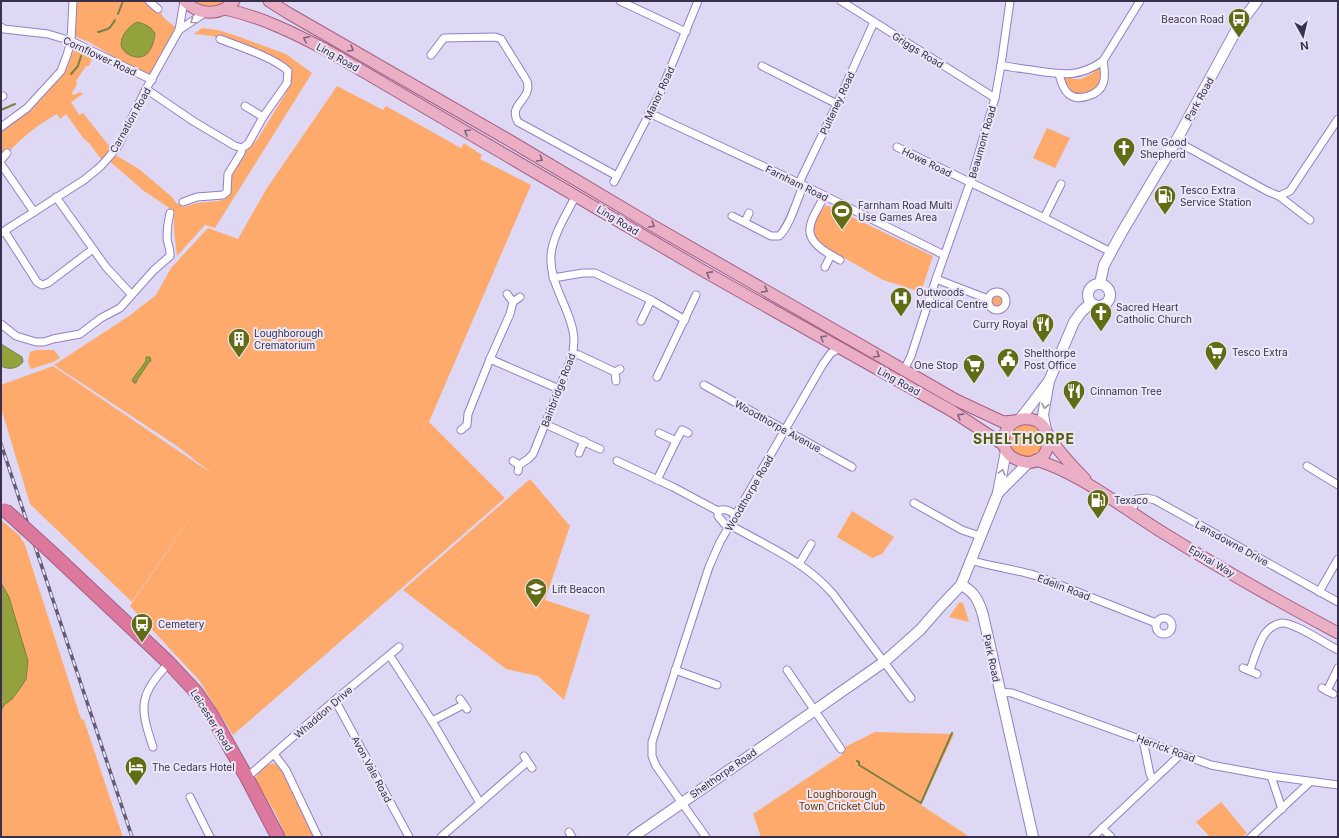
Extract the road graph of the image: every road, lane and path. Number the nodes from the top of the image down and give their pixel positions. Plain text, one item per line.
1 (73, 1) edge
2 (149, 1) edge
3 (184, 1) edge
4 (234, 1) edge
5 (270, 1) edge
6 (620, 1) edge
7 (698, 1) edge
8 (840, 1) edge
9 (1010, 1) edge
10 (1140, 1) edge
11 (1257, 1) edge
12 (158, 9) dead end
13 (225, 9) junction
14 (206, 12) junction
15 (874, 22) junction
16 (1, 27) edge
17 (180, 30) junction
18 (686, 32) junction
19 (220, 39) dead end
20 (71, 41) junction
21 (431, 55) dead end
22 (1103, 61) junction
23 (1001, 65) junction
24 (762, 66) dead end
25 (1059, 74) junction
26 (152, 80) junction
27 (146, 89) junction
28 (995, 98) junction
29 (837, 104) junction
30 (245, 106) dead end
31 (650, 113) junction
32 (263, 117) junction
33 (1338, 119) edge
34 (1, 127) edge
35 (1176, 141) junction
36 (897, 147) dead end
37 (242, 148) junction
38 (7, 153) dead end
39 (1, 160) edge
40 (1, 164) edge
41 (970, 183) junction
42 (1061, 184) dead end
43 (801, 185) junction
44 (576, 195) junction
45 (1279, 196) junction
46 (56, 197) junction
47 (824, 197) junction
48 (182, 202) dead end
49 (34, 212) junction
50 (170, 213) dead end
51 (749, 214) dead end
52 (732, 216) dead end
53 (1044, 218) junction
54 (1310, 220) dead end
55 (745, 222) junction
56 (3, 233) edge
57 (93, 249) junction
58 (1111, 252) junction
59 (944, 255) junction
60 (831, 256) junction
61 (840, 260) dead end
62 (825, 267) dead end
63 (553, 278) junction
64 (936, 279) junction
65 (1100, 284) junction
66 (131, 294) junction
67 (507, 294) dead end
68 (696, 295) dead end
69 (520, 297) dead end
70 (988, 299) dead end
71 (652, 300) junction
72 (513, 302) junction
73 (1091, 303) junction
74 (685, 320) junction
75 (641, 321) dead end
76 (1, 324) edge
77 (860, 344) junction
78 (840, 348) junction
79 (573, 354) junction
80 (490, 359) junction
81 (904, 370) junction
82 (657, 378) dead end
83 (616, 381) dead end
84 (1049, 381) junction
85 (704, 385) dead end
86 (559, 389) junction
87 (1017, 420) junction
88 (545, 424) junction
89 (467, 427) dead end
90 (785, 430) junction
91 (659, 433) dead end
92 (688, 433) dead end
93 (1047, 434) junction
94 (584, 441) junction
95 (676, 442) junction
96 (1005, 448) junction
97 (600, 449) dead end
98 (579, 453) dead end
99 (617, 460) dead end
100 (1032, 462) junction
101 (517, 466) dead end
102 (1307, 466) dead end
103 (852, 467) dead end
104 (657, 480) junction
105 (1089, 484) junction
106 (1338, 485) edge
107 (998, 493) junction
108 (914, 503) dead end
109 (3, 508) edge
110 (718, 511) junction
111 (1130, 512) junction
112 (736, 515) junction
113 (729, 527) junction
114 (980, 536) junction
115 (811, 544) dead end
116 (1338, 559) edge
117 (970, 560) junction
118 (799, 564) junction
119 (961, 585) junction
120 (1319, 592) junction
121 (1338, 602) edge
122 (1156, 623) dead end
123 (1338, 633) edge
124 (399, 647) dead end
125 (1338, 650) edge
126 (390, 656) junction
127 (884, 662) junction
128 (169, 663) junction
129 (1338, 668) edge
130 (676, 670) junction
131 (787, 670) dead end
132 (1257, 674) dead end
133 (717, 685) dead end
134 (1327, 691) dead end
135 (1000, 692) junction
136 (911, 698) dead end
137 (335, 700) junction
138 (463, 704) dead end
139 (814, 709) junction
140 (432, 721) junction
141 (1142, 740) junction
142 (153, 747) dead end
143 (841, 749) dead end
144 (274, 754) junction
145 (1181, 754) junction
146 (528, 762) dead end
147 (246, 776) junction
148 (1271, 776) junction
149 (1153, 780) junction
150 (1310, 782) junction
151 (1338, 785) edge
152 (190, 797) dead end
153 (682, 802) junction
154 (480, 803) junction
155 (1282, 810) junction
156 (1102, 828) junction
157 (210, 837) edge
158 (278, 837) edge
159 (318, 837) edge
160 (408, 837) edge
161 (441, 837) edge
162 (633, 837) edge
163 (706, 837) edge
164 (1033, 837) edge
165 (1093, 837) edge
166 (1111, 837) edge
167 (1251, 837) edge

1 - 20 street
2 - 12 street
3 - 14 main road
3 - 17 street, Carnation Road
4 - 13 main road
5 -> 77 main road, Ling Road
6 - 18 street
7 - 18 street, Manor Road
8 - 15 street, Griggs Road
9 - 23 street, Beaumont Road
10 - 22 street
11 - 35 street, Park Road
13 - 14 main road
44 -> 13 main road, Ling Road
14 -> 17 street, Carnation Road
15 - 28 street, Griggs Road
15 - 29 street, Pulteney Road
16 - 20 street, Cornflower Road
17 - 26 street, Carnation Road
18 - 31 street, Manor Road
19 - 32 street
20 - 26 street, Cornflower Road
20 - 34 street
21 - 31 street, Manor Road
22 - 25 street
22 - 25 street
23 - 25 street
23 - 28 street, Beaumont Road
24 - 29 street
26 - 27 street, Carnation Road
27 - 37 street
27 - 46 street, Carnation Road
28 - 41 street, Beaumont Road
29 - 43 street, Pulteney Road
30 - 32 street
31 - 43 street, Farnham Road
32 - 37 street
33 - 45 street
35 - 45 street
35 - 58 street, Park Road
36 - 41 street, Howe Road
37 - 48 street
38 - 39 street
40 - 49 street
41 - 53 street, Howe Road
41 - 59 street, Beaumont Road
42 - 53 street
43 - 47 street, Farnham Road
43 - 55 street, Pulteney Road
44 - 63 street, Bainbridge Road
78 -> 44 main road, Ling Road
45 - 54 street
46 - 49 street, Carnation Road
46 - 57 street
47 - 59 street, Farnham Road
47 - 60 street
49 - 56 street, Carnation Road
50 - 66 street
51 - 55 street
52 - 55 street
53 - 58 street, Howe Road
56 - 57 street
57 - 66 street
58 - 65 street, Park Road
59 - 64 street, Beaumont Road
60 - 61 street
60 - 62 street
63 - 71 street
63 - 79 street, Bainbridge Road
64 - 70 street
64 - 81 street, Beaumont Road
65 - 73 street
65 - 73 street
66 - 76 street
67 - 72 street
68 - 74 street
69 - 72 street
71 - 74 street
71 - 75 street
72 - 80 street
73 - 84 street
74 - 82 street
77 - 78 main road, Woodthorpe Road
77 -> 81 main road, Ling Road
78 - 90 street, Woodthorpe Road
96 -> 78 main road, Ling Road
79 - 83 street
79 - 86 street, Bainbridge Road
80 - 86 street
80 - 89 street
81 - 87 main road, Ling Road
84 - 87 street
84 -> 93 street
85 - 90 street, Woodthorpe Avenue
86 - 88 street, Bainbridge Road
87 - 93 main road
87 - 96 main road
88 - 94 street
88 - 101 street, Bainbridge Road
90 - 103 street, Woodthorpe Avenue
90 - 112 street, Woodthorpe Road
91 - 95 street
92 - 95 street
93 - 100 main road
93 - 105 main road, Epinal Way
94 - 97 street
94 - 98 street
95 - 104 street
96 - 100 main road
107 -> 96 street
99 - 104 street
100 - 105 main road, Epinal Way
100 - 107 street
102 - 106 street
104 - 110 street
105 - 111 main road, Epinal Way
107 - 114 street
108 - 114 street
109 - 128 highway, Leicester Road, bridge
110 - 112 street
110 - 113 street
111 - 120 street, Lansdowne Drive
111 - 123 main road, Epinal Way
112 - 113 street, Woodthorpe Road
113 - 118 street
113 - 130 street, Woodthorpe Road
114 - 117 street
115 - 118 street
116 - 120 street
117 - 119 street
117 - 122 street, Edelin Road
118 - 127 street
119 - 127 street, Shelthorpe Road
119 - 135 street, Park Road
120 - 121 street, Lansdowne Drive
124 - 126 street, Whaddon Drive
125 - 132 street
126 - 137 street, Whaddon Drive
126 - 140 street
127 - 136 street
127 - 139 street, Shelthorpe Road
128 - 142 street
128 - 147 highway, Leicester Road
129 - 134 street
130 - 133 street
130 - 153 street, Woodthorpe Road
131 - 139 street
135 - 141 street, Herrick Road
135 - 164 street, Park Road
137 - 144 street, Whaddon Drive
137 - 160 street, Avon Vale Road
138 - 140 street
139 - 143 street
139 - 153 street, Shelthorpe Road
140 - 154 street
141 - 145 street, Herrick Road
141 - 149 street
144 - 147 street, Whaddon Drive
144 - 159 street
145 - 148 street, Herrick Road
145 - 149 street
146 - 154 street
147 - 158 highway, Leicester Road
148 - 150 street, Herrick Road
148 - 155 street
149 - 156 street
150 - 151 street, Herrick Road
150 - 155 street
152 - 157 street
153 - 162 street, Shelthorpe Road
153 - 163 street, Woodthorpe Road
154 - 161 street
155 - 167 street
156 - 165 street
156 - 166 street

